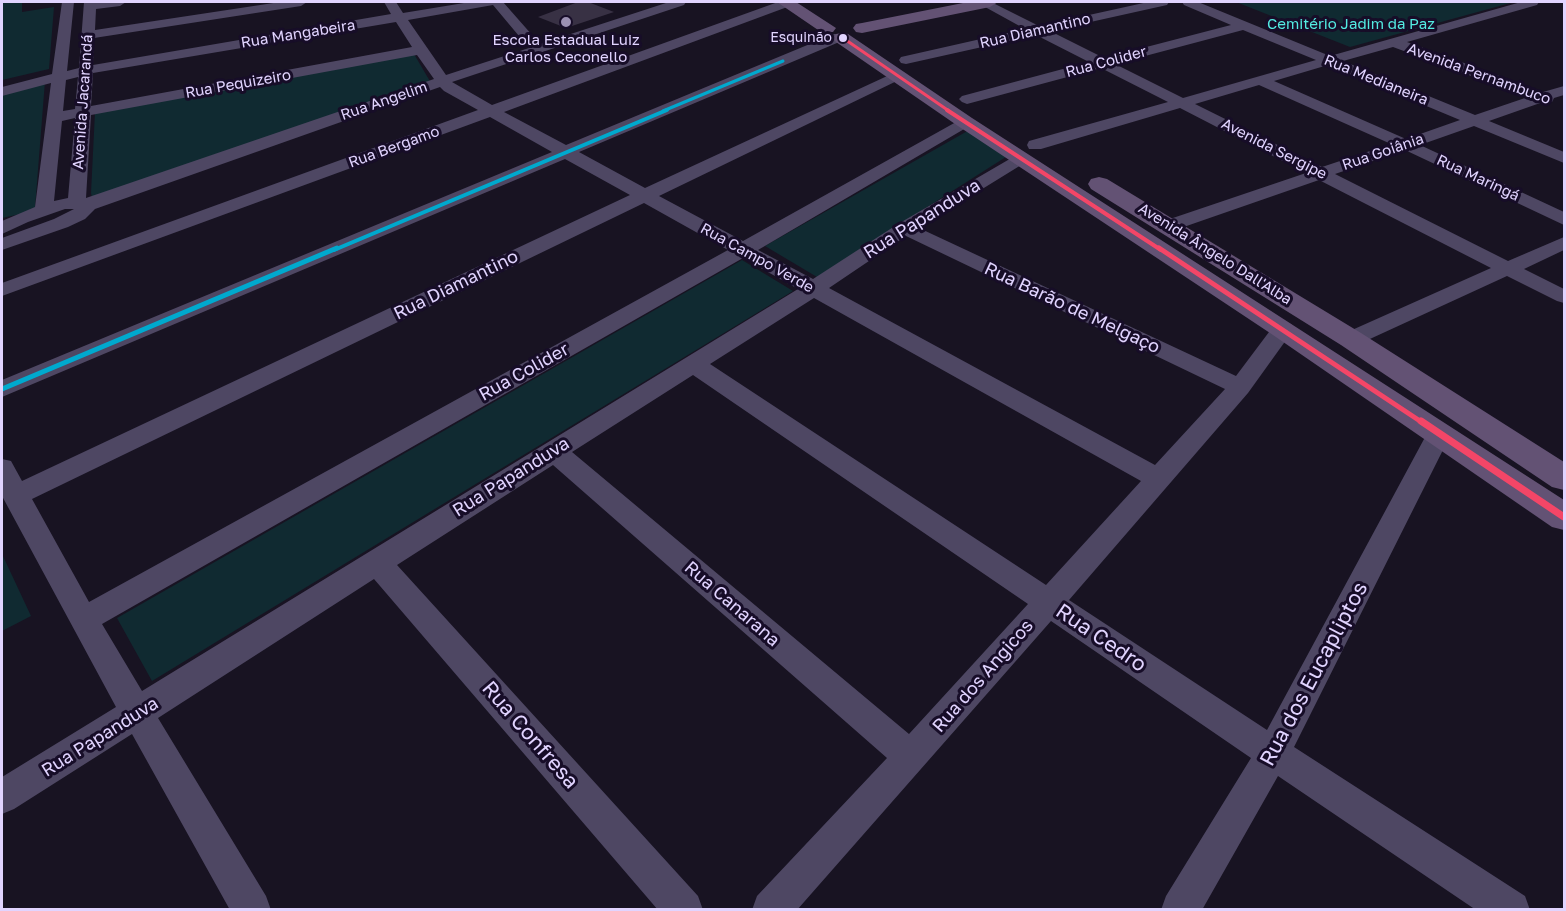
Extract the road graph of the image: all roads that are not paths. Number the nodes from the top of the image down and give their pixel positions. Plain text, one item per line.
1 (68, 2) edge
2 (120, 2) edge
3 (301, 2) edge
4 (390, 2) edge
5 (490, 2) edge
6 (497, 2) edge
7 (680, 2) edge
8 (785, 2) edge
9 (813, 2) edge
10 (963, 2) edge
11 (986, 2) edge
12 (1163, 2) edge
13 (1188, 2) edge
14 (1533, 2) edge
15 (90, 4) edge
16 (399, 17) junction
17 (1245, 25) junction
18 (845, 31) junction
19 (1040, 31) junction
20 (88, 35) junction
21 (1393, 42) junction
22 (537, 49) junction
23 (420, 50) junction
24 (1328, 60) junction
25 (1103, 63) junction
26 (85, 68) junction
27 (902, 68) junction
28 (60, 73) junction
29 (40, 78) junction
30 (1259, 80) junction
31 (442, 81) junction
32 (2, 85) edge
33 (1564, 90) edge
34 (2, 91) edge
35 (1543, 97) junction
36 (1182, 103) junction
37 (1564, 105) edge
38 (966, 111) junction
39 (83, 112) junction
40 (489, 112) junction
41 (56, 117) junction
42 (1474, 120) junction
43 (1406, 144) junction
44 (559, 150) junction
45 (1028, 151) junction
46 (1564, 158) edge
47 (1322, 174) junction
48 (644, 196) junction
49 (83, 204) junction
50 (44, 210) junction
51 (1564, 219) edge
52 (1168, 226) junction
53 (2, 228) edge
54 (905, 228) junction
55 (2, 243) edge
56 (1564, 243) edge
57 (743, 249) junction
58 (1506, 268) junction
59 (813, 289) junction
60 (2, 290) edge
61 (1564, 297) edge
62 (1282, 329) junction
63 (1351, 339) junction
64 (693, 364) junction
65 (2, 380) edge
66 (1240, 387) junction
67 (2, 389) edge
68 (1476, 420) junction
69 (1439, 434) junction
70 (554, 451) junction
71 (1564, 477) edge
72 (1158, 478) junction
73 (8, 482) edge
74 (1564, 517) edge
75 (376, 561) junction
76 (1047, 602) junction
77 (83, 620) junction
78 (137, 714) junction
79 (1273, 753) junction
80 (911, 757) junction
81 (2, 797) edge
82 (252, 909) edge
83 (684, 909) edge
84 (771, 909) edge
85 (1180, 909) edge
86 (1511, 909) edge

1 - 28 street
2 - 15 street
3 - 20 street
4 - 16 street, Rua Campo Verde
5 - 16 street, Rua Mangabeira
6 - 22 street
7 - 22 street, Rua Angelim
8 - 18 main road, Avenida Ângelo Dall'Alba
8 - 40 street, Rua Bergamo
9 - 18 main road, Avenida Ângelo Dall'Alba
10 - 18 main road
11 - 18 main road
11 - 19 street, Avenida Sergipe
12 - 19 street, Rua Diamantino
13 - 17 street, Rua Medianeira
14 - 21 street, Rua Papanduva
15 - 20 street, Avenida Jacarandá
16 - 23 street, Rua Campo Verde
16 - 26 street, Rua Mangabeira
17 - 24 street, Rua Medianeira
17 - 25 street, Rua Colider
18 - 27 main road, Avenida Ângelo Dall'Alba
18 - 44 street
19 - 25 street, Avenida Sergipe
19 - 27 street, Rua Diamantino
20 - 26 street, Avenida Jacarandá
21 - 24 street, Rua Papanduva
21 - 35 street, Avenida Pernambuco
22 - 31 street, Rua Angelim
23 - 31 street, Rua Campo Verde
23 - 39 street, Rua Pequizeiro
24 - 30 street, Rua Papanduva
24 - 42 street, Rua Medianeira
25 - 36 street, Avenida Sergipe
25 - 38 street, Rua Colider
26 - 28 street, Rua Mangabeira
26 - 39 street, Avenida Jacarandá
27 - 38 main road, Avenida Ângelo Dall'Alba
27 - 48 street, Rua Diamantino
28 - 29 street, Rua Mangabeira
28 - 41 street
29 - 32 street
29 - 34 street
30 - 36 street, Rua Papanduva
30 - 43 street, Rua Maringá
31 - 40 street, Rua Campo Verde
31 - 49 street, Rua Angelim
33 - 35 street, Rua Goiânia
35 - 37 street, Avenida Pernambuco
35 - 42 street, Rua Goiânia
36 - 45 street, Rua Papanduva
36 - 47 street, Avenida Sergipe
38 - 45 main road, Avenida Ângelo Dall'Alba
38 - 45 main road, Avenida Ângelo Dall'Alba
38 - 57 street, Rua Colider
39 - 41 street, Rua Pequizeiro
39 - 49 street, Avenida Jacarandá
40 - 44 street, Rua Campo Verde
40 - 60 street, Rua Bergamo
41 - 50 street
42 - 43 street, Rua Goiânia
42 - 46 street, Rua Medianeira
43 - 47 street, Rua Goiânia
43 - 51 street, Rua Maringá
44 - 48 street, Rua Campo Verde
44 - 65 street
44 - 67 street
45 - 52 main road, Avenida Ângelo Dall'Alba
45 - 54 street, Rua Papanduva
45 - 62 main road, Avenida Ângelo Dall'Alba
47 - 52 street, Rua Goiânia
47 - 58 street, Avenida Sergipe
48 - 57 street, Rua Campo Verde
48 - 73 street, Rua Diamantino
49 - 50 street
49 - 55 street
50 - 53 street
52 - 63 main road, Avenida Ângelo Dall'Alba
54 - 59 street, Rua Papanduva
54 - 66 street, Rua Barão de Melgaço
56 - 58 street
57 - 59 street, Rua Campo Verde
57 - 77 street, Rua Colider
58 - 61 street, Avenida Sergipe
58 - 63 street
59 - 64 street, Rua Papanduva
59 - 72 street, Rua Campo Verde
62 - 66 street, Rua dos Angicos
62 - 69 main road, Avenida Ângelo Dall'Alba
63 - 68 main road, Avenida Ângelo Dall'Alba
64 - 70 street, Rua Papanduva
64 - 76 street, Rua Cedro
66 - 72 street, Rua dos Angicos
68 - 69 main road
68 - 71 main road, Avenida Ângelo Dall'Alba
69 - 74 main road, Avenida Ângelo Dall'Alba
69 - 79 street, Rua dos Eucapliptos
70 - 75 street, Rua Papanduva
70 - 80 street, Rua Canarana
72 - 76 street, Rua dos Angicos
73 - 77 street
75 - 78 street, Rua Papanduva
75 - 83 street, Rua Confresa
76 - 79 street, Rua Cedro
76 - 80 street, Rua dos Angicos
77 - 78 street
78 - 81 street, Rua Papanduva
78 - 82 street
79 - 85 street, Rua dos Eucapliptos
79 - 86 street, Rua Cedro
80 - 84 street, Rua dos Angicos

